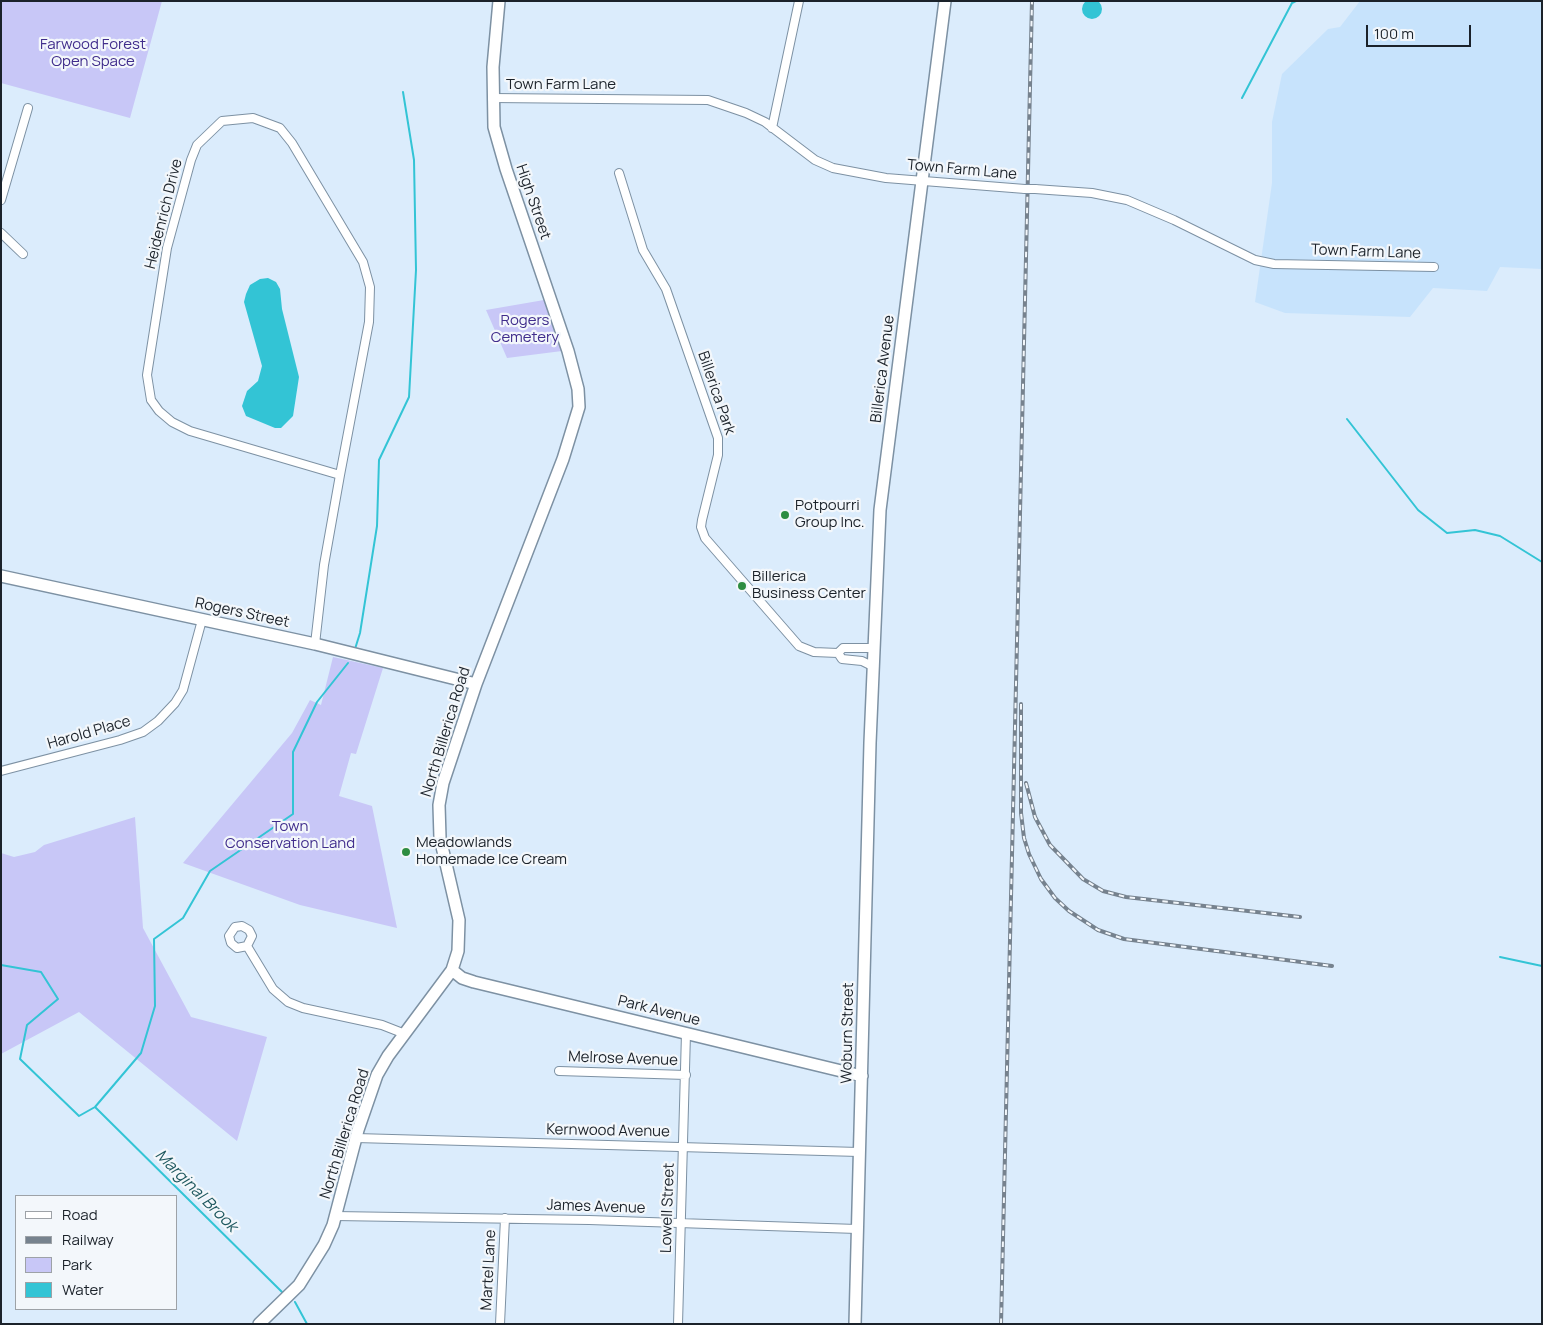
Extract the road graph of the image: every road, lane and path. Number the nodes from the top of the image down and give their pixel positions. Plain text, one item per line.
1 (799, 1) edge
2 (945, 1) edge
3 (497, 2) edge
4 (492, 98) junction
5 (28, 108) dead end
6 (772, 128) junction
7 (619, 173) dead end
8 (922, 181) junction
9 (1, 200) edge
10 (1, 234) edge
11 (23, 254) dead end
12 (1434, 267) dead end
13 (579, 407) joint
14 (340, 475) junction
15 (1, 576) edge
16 (202, 620) junction
17 (315, 644) junction
18 (874, 648) junction
19 (838, 653) junction
20 (874, 667) junction
21 (476, 684) junction
22 (870, 743) joint
23 (1, 771) edge
24 (247, 946) dead end
25 (452, 970) junction
26 (405, 1034) junction
27 (686, 1034) junction
28 (558, 1071) dead end
29 (686, 1075) junction
30 (862, 1076) junction
31 (356, 1138) junction
32 (684, 1146) junction
33 (859, 1152) junction
34 (335, 1216) junction
35 (505, 1218) junction
36 (681, 1224) junction
37 (857, 1229) junction
38 (259, 1324) edge
39 (500, 1324) edge
40 (678, 1324) edge
41 (855, 1324) edge

1 - 6 street
2 - 8 main road, Billerica Avenue
3 - 4 main road, High Street
4 - 6 street, Town Farm Lane
4 - 13 main road, High Street
5 - 9 street
6 - 8 street, Town Farm Lane
7 - 19 street, Billerica Park
8 - 12 street, Town Farm Lane, bridge
8 - 18 main road, Billerica Avenue
10 - 11 street
13 - 21 main road, North Billerica Road
14 - 14 street, Heidenrich Drive
14 - 17 street, Heidenrich Drive
15 - 16 main road, Rogers Street
16 - 17 main road, Rogers Street
16 - 23 street, Harold Place
17 - 21 main road, Rogers Street
18 - 19 street, Billerica Park
18 - 20 main road, Billerica Avenue
19 - 20 street, Billerica Park
20 - 22 main road, Billerica Avenue
21 - 25 main road, North Billerica Road
22 - 30 main road, Woburn Street
24 - 26 street
25 - 26 main road, North Billerica Road
25 - 27 main road, Park Avenue
26 - 31 main road, North Billerica Road
27 - 29 street, Lowell Street
27 - 30 main road, Park Avenue
28 - 29 street, Melrose Avenue
29 - 32 street, Lowell Street
30 - 33 main road, Woburn Street
31 - 32 street, Kernwood Avenue
31 - 34 main road, North Billerica Road
32 - 33 street, Kernwood Avenue
32 - 36 street, Lowell Street
33 - 37 main road, Woburn Street
34 - 35 street, James Avenue
34 - 38 main road, North Billerica Road
35 - 36 street, James Avenue
35 - 39 street, Martel Lane
36 - 37 street, James Avenue
36 - 40 street, Lowell Street
37 - 41 main road, Woburn Street

